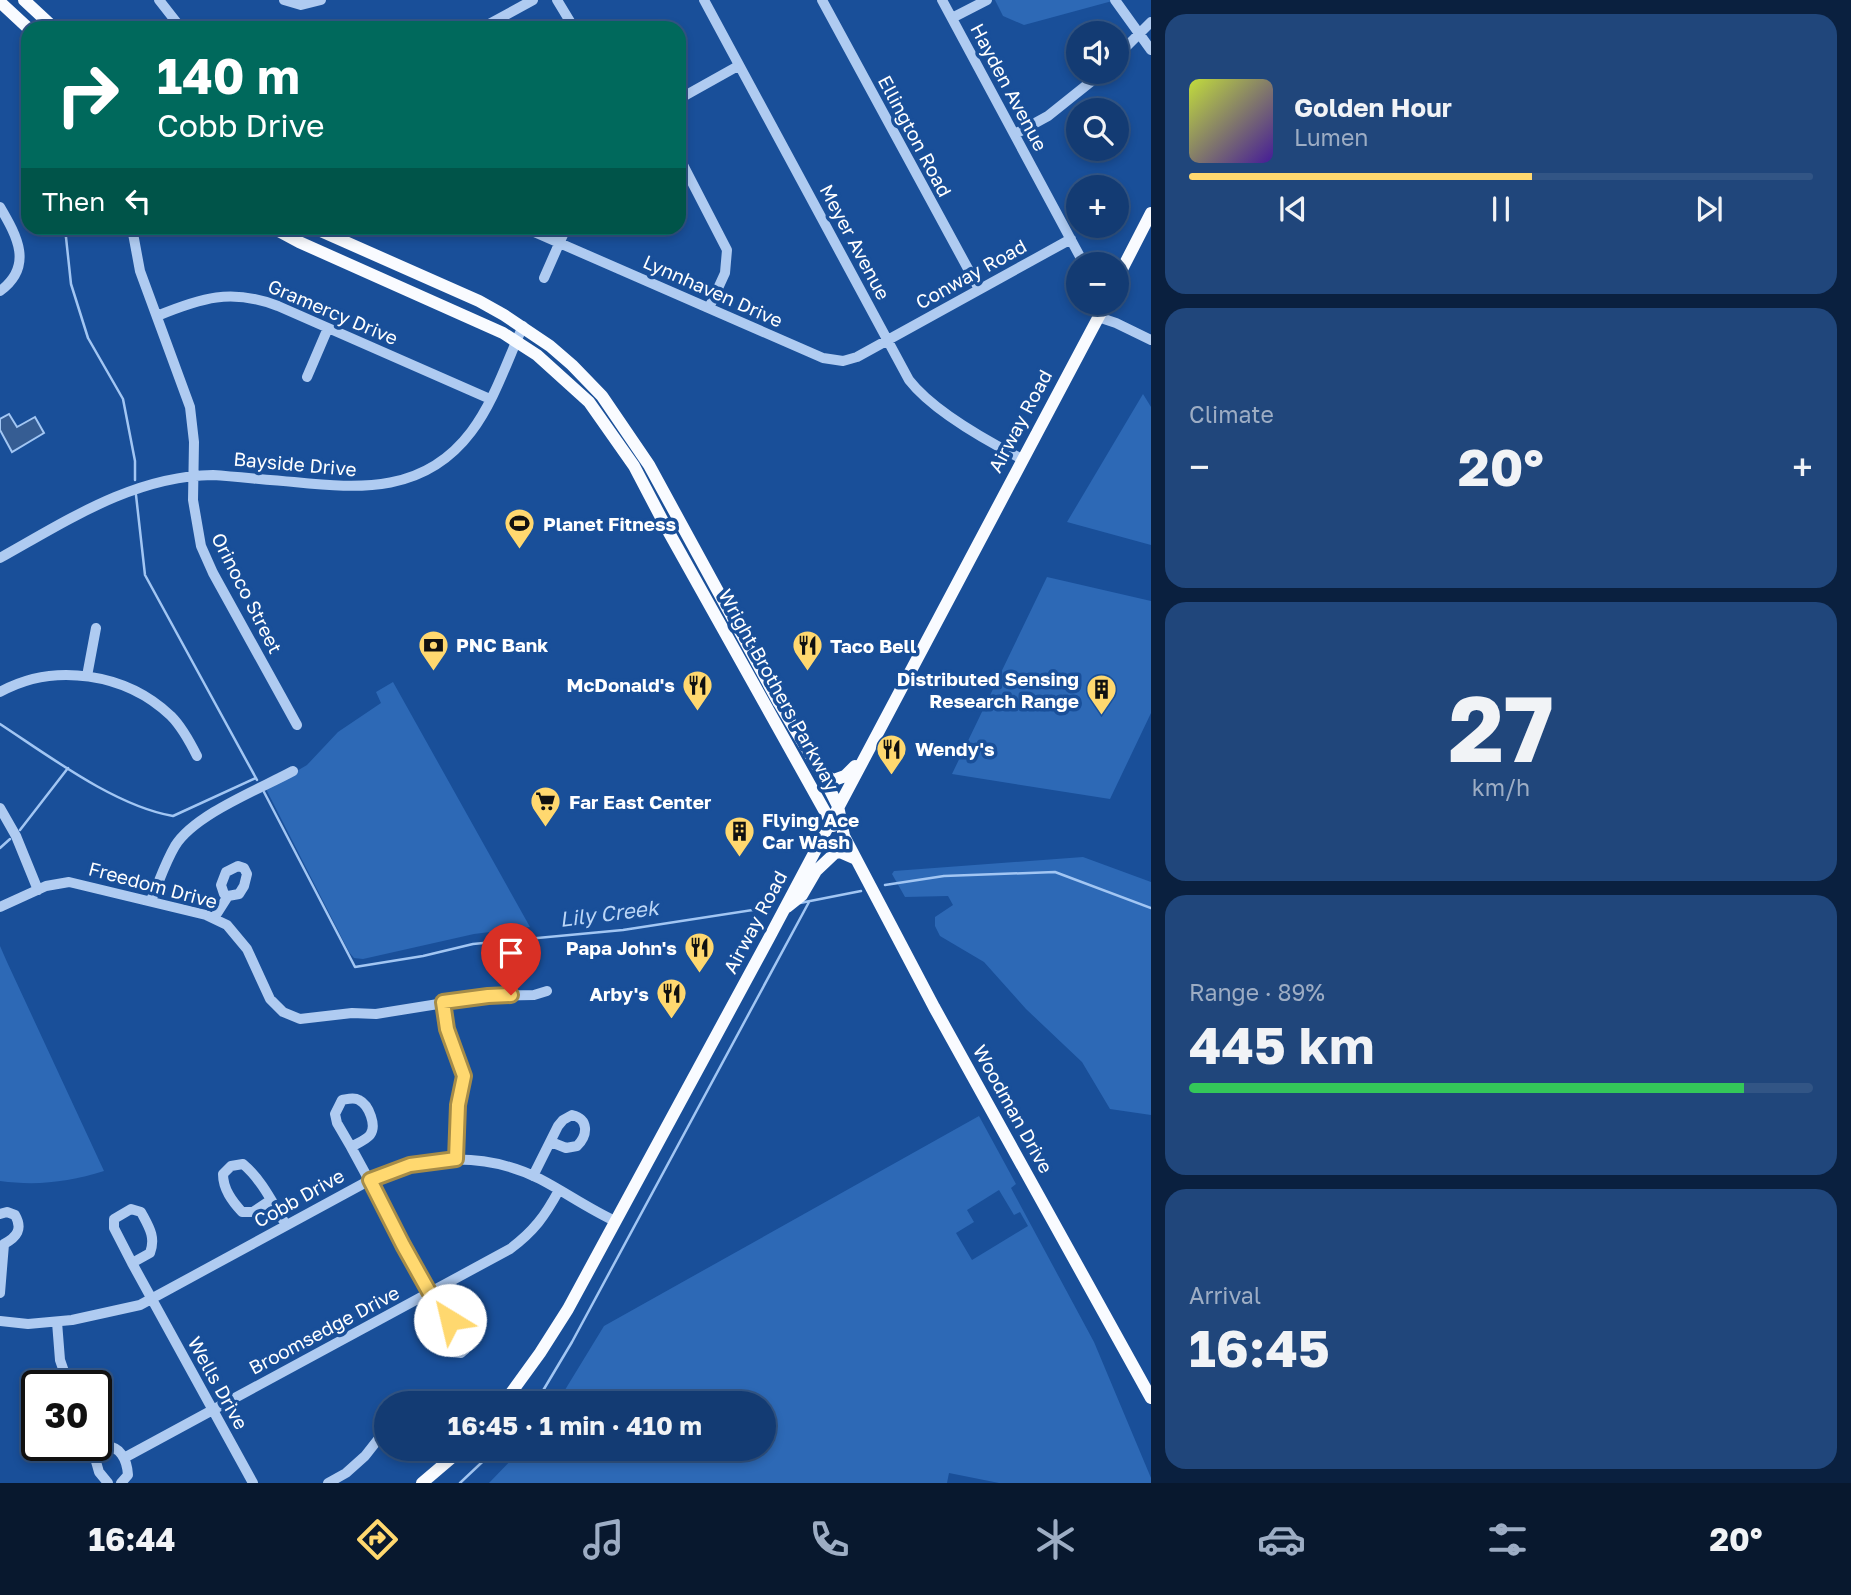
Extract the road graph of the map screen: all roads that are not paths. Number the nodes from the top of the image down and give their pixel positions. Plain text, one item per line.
1 (24, 0) edge
2 (159, 0) edge
3 (284, 0) edge
4 (321, 0) edge
5 (533, 0) edge
6 (557, 0) edge
7 (704, 0) edge
8 (822, 0) edge
9 (942, 0) edge
10 (987, 0) edge
11 (1115, 0) edge
12 (0, 2) edge
13 (952, 18) junction
14 (46, 21) edge
15 (176, 21) edge
16 (495, 21) edge
17 (570, 21) edge
18 (21, 22) edge
19 (1151, 22) edge
20 (1139, 34) junction
21 (1129, 44) edge
22 (1151, 50) edge
23 (738, 66) junction
24 (1090, 84) edge
25 (686, 95) edge
26 (1015, 134) junction
27 (686, 171) edge
28 (0, 206) edge
29 (1151, 213) edge
30 (133, 235) edge
31 (286, 235) edge
32 (330, 235) edge
33 (541, 235) edge
34 (563, 235) edge
35 (1070, 239) junction
36 (559, 243) junction
37 (1077, 252) edge
38 (1129, 256) edge
39 (544, 278) dead end
40 (979, 289) junction
41 (0, 291) edge
42 (709, 308) junction
43 (157, 316) junction
44 (1098, 317) joint
45 (523, 326) junction
46 (328, 328) junction
47 (887, 340) junction
48 (1151, 340) edge
49 (516, 341) junction
50 (307, 377) dead end
51 (490, 399) junction
52 (1022, 459) junction
53 (192, 475) junction
54 (0, 558) edge
55 (96, 628) dead end
56 (87, 676) junction
57 (0, 692) edge
58 (297, 725) dead end
59 (197, 756) dead end
60 (865, 756) junction
61 (293, 771) dead end
62 (822, 774) junction
63 (0, 808) edge
64 (834, 813) junction
65 (844, 836) junction
66 (856, 859) junction
67 (38, 890) junction
68 (228, 896) dead end
69 (151, 900) junction
70 (0, 906) edge
71 (783, 909) junction
72 (214, 918) junction
73 (547, 991) dead end
74 (443, 1002) junction
75 (551, 1142) dead end
76 (351, 1147) junction
77 (456, 1159) junction
78 (533, 1176) junction
79 (370, 1180) junction
80 (559, 1190) junction
81 (271, 1200) junction
82 (0, 1214) edge
83 (615, 1221) junction
84 (286, 1225) junction
85 (2, 1243) edge
86 (132, 1262) junction
87 (0, 1293) edge
88 (431, 1293) junction
89 (152, 1300) junction
90 (0, 1321) edge
91 (57, 1321) junction
92 (446, 1322) dead end
93 (63, 1370) edge
94 (512, 1391) edge
95 (1151, 1398) edge
96 (213, 1410) junction
97 (374, 1445) edge
98 (112, 1448) edge
99 (124, 1458) junction
100 (96, 1461) edge
101 (448, 1461) edge
102 (108, 1483) edge
103 (121, 1483) edge
104 (253, 1483) edge
105 (328, 1483) edge
106 (422, 1483) edge

1 - 14 main road
2 - 15 street
3 - 4 street
5 - 16 street
6 - 17 street
7 - 23 street, Meyer Avenue
8 - 40 street, Ellington Road
9 - 13 street, Hayden Avenue
10 - 13 street
11 - 20 street
12 - 18 main road
13 - 26 street, Hayden Avenue
19 - 20 street
20 - 21 street
20 - 22 street
23 - 25 street
23 - 47 street, Meyer Avenue
24 - 26 street
26 - 35 street, Hayden Avenue
27 - 42 street
28 - 41 street
29 - 38 main road
30 - 43 street, Orinoco Street
31 - 49 main road, Wright Brothers Parkway
32 - 45 main road, Wright Brothers Parkway
33 - 36 street, Lynnhaven Drive
34 - 36 street
35 - 37 street, Hayden Avenue
35 - 40 street, Conway Road
36 - 39 street
36 - 42 street, Lynnhaven Drive
40 - 47 street, Conway Road
42 - 47 street, Lynnhaven Drive
43 - 46 street, Gramercy Drive
43 - 53 street, Orinoco Street
44 - 48 street
44 - 52 main road, Airway Road
45 - 49 street, Bayside Drive
45 - 62 main road, Wright Brothers Parkway
46 - 50 street
46 - 51 street, Gramercy Drive
47 - 52 street, Meyer Avenue
49 - 51 street, Bayside Drive
49 - 64 main road, Wright Brothers Parkway
51 - 53 street, Bayside Drive
52 - 60 main road, Airway Road
53 - 54 street, Bayside Drive
53 - 58 street, Orinoco Street
55 - 56 street
56 - 57 street
56 - 59 street
60 - 62 main road
60 - 64 main road, Airway Road
61 - 69 street
62 - 64 main road, Wright Brothers Parkway
63 - 67 street
64 - 65 main road, Wright Brothers Parkway
64 - 65 main road, Wright Brothers Parkway
64 - 71 main road, Airway Road
65 - 66 main road, Woodman Drive
66 - 71 main road
66 - 95 main road, Woodman Drive
67 - 69 street, Freedom Drive
67 - 70 street, Freedom Drive
68 - 72 street
69 - 72 street, Freedom Drive
71 - 83 main road, Airway Road
72 - 74 street, Freedom Drive
73 - 74 street
74 - 77 street
75 - 78 street
76 - 76 street
76 - 79 street
77 - 78 street, Cobb Drive
77 - 79 street, Cobb Drive
78 - 80 street, Cobb Drive
79 - 84 street, Cobb Drive
79 - 88 street
80 - 83 street, Cobb Drive
80 - 88 street, Broomsedge Drive
81 - 81 street
81 - 84 street
82 - 85 street
83 - 94 main road, Airway Road
84 - 89 street, Cobb Drive
85 - 87 street
86 - 86 street, Wells Drive
86 - 89 street, Wells Drive
88 - 92 street
88 - 96 street, Broomsedge Drive
89 - 91 street, Cobb Drive
89 - 96 street, Wells Drive
90 - 91 street, Cobb Drive
91 - 93 street
96 - 99 street, Broomsedge Drive
96 - 104 street, Wells Drive
97 - 105 street
98 - 99 street
99 - 103 street
100 - 102 street
101 - 106 main road

